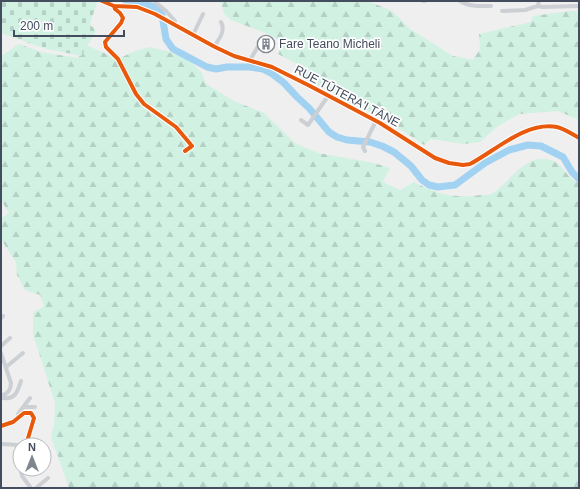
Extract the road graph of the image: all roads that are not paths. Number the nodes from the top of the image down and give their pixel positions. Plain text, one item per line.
1 (102, 1) edge
2 (154, 1) edge
3 (460, 1) edge
4 (539, 1) edge
5 (160, 3) edge
6 (114, 6) junction
7 (491, 6) dead end
8 (538, 6) junction
9 (579, 6) edge
10 (502, 11) dead end
11 (203, 14) dead end
12 (221, 22) dead end
13 (174, 25) junction
14 (193, 35) junction
15 (260, 43) dead end
16 (214, 46) junction
17 (250, 60) junction
18 (328, 96) junction
19 (300, 120) dead end
20 (376, 121) junction
21 (579, 138) edge
22 (185, 151) dead end
23 (365, 151) dead end
24 (10, 338) dead end
25 (1, 346) edge
26 (1, 353) edge
27 (23, 353) dead end
28 (6, 367) junction
29 (21, 381) dead end
30 (1, 396) edge
31 (30, 398) dead end
32 (24, 407) junction
33 (34, 407) dead end
34 (18, 418) junction
35 (1, 426) edge
36 (29, 437) edge
37 (2, 444) edge
38 (12, 445) edge
39 (23, 477) edge
40 (48, 478) dead end
41 (31, 488) edge
42 (36, 488) edge

1 - 6 street, RUE TŪTERA'I TĀNE
2 - 5 street
3 - 7 street
4 - 8 street
5 - 13 street
6 - 13 street, RUE TŪTERA'I TĀNE
6 - 22 street
8 - 9 street
8 - 10 street
11 - 14 street
12 - 16 street
13 - 14 street, RUE TŪTERA'I TĀNE
14 - 16 street, RUE TŪTERA'I TĀNE
15 - 17 street
16 - 17 street, RUE TŪTERA'I TĀNE
17 - 18 street, RUE TŪTERA'I TĀNE
18 - 19 street
18 - 20 street, RUE TŪTERA'I TĀNE
20 - 21 street, RUE TŪTERA'I TĀNE
20 - 23 street
24 - 25 street
26 - 28 street
27 - 28 street
28 - 30 street
29 - 30 street
31 - 32 street
32 - 33 street
32 - 34 street
34 - 35 street
34 - 36 street
37 - 38 street
39 - 41 street
40 - 42 street

